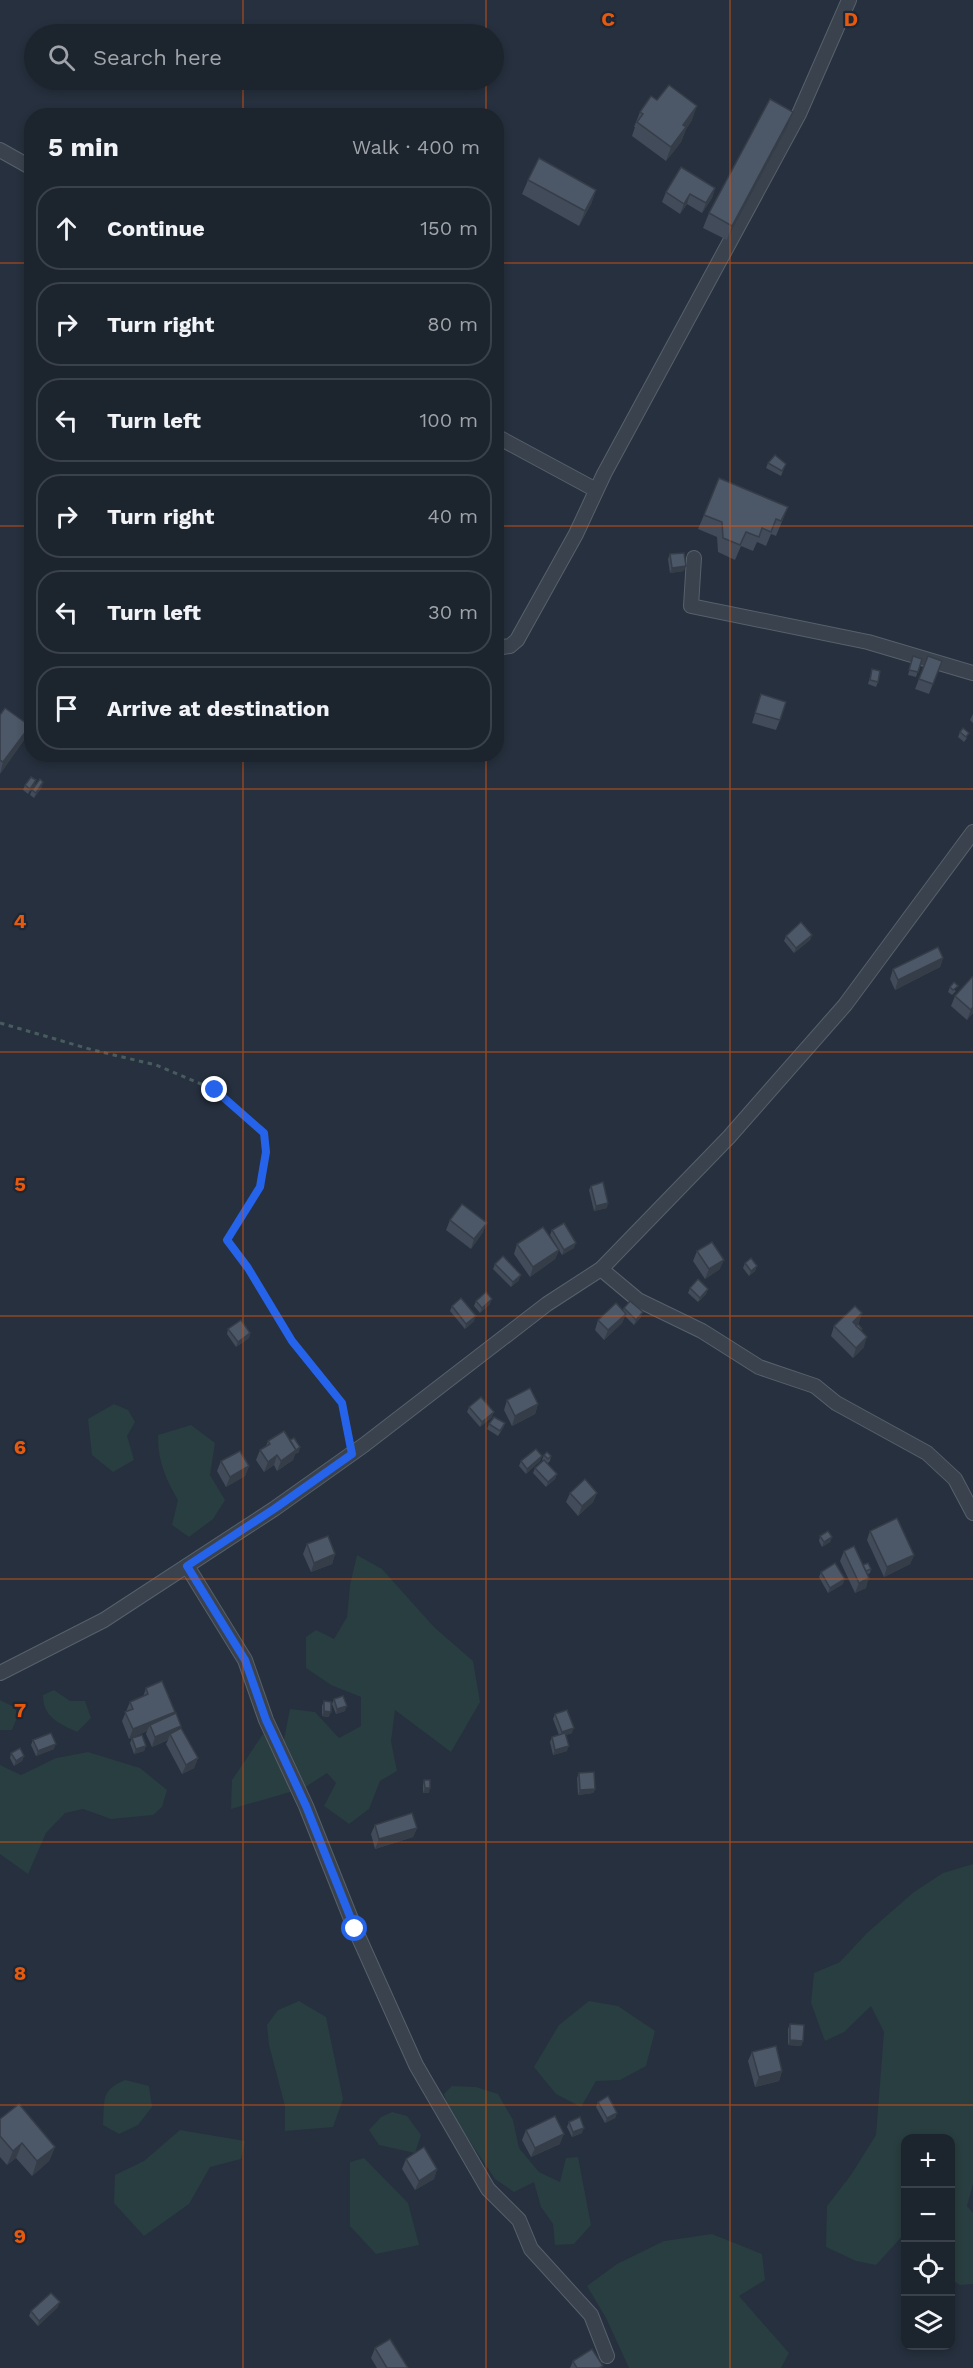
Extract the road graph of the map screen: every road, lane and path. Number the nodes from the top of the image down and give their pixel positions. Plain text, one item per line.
1 (849, 0) edge
2 (0, 150) edge
3 (24, 164) edge
4 (504, 440) edge
5 (596, 490) junction
6 (694, 558) dead end
7 (504, 647) edge
8 (973, 673) edge
9 (973, 832) edge
10 (0, 1023) edge
11 (601, 1269) junction
12 (352, 1454) junction
13 (973, 1514) edge
14 (187, 1566) junction
15 (0, 1673) edge
16 (607, 2356) dead end

1 - 5 street
2 - 3 street
4 - 5 street
5 - 7 street
6 - 8 street
9 - 11 street
10 - 12 path
11 - 12 street
11 - 13 street
12 - 14 street
14 - 15 street
14 - 16 street

